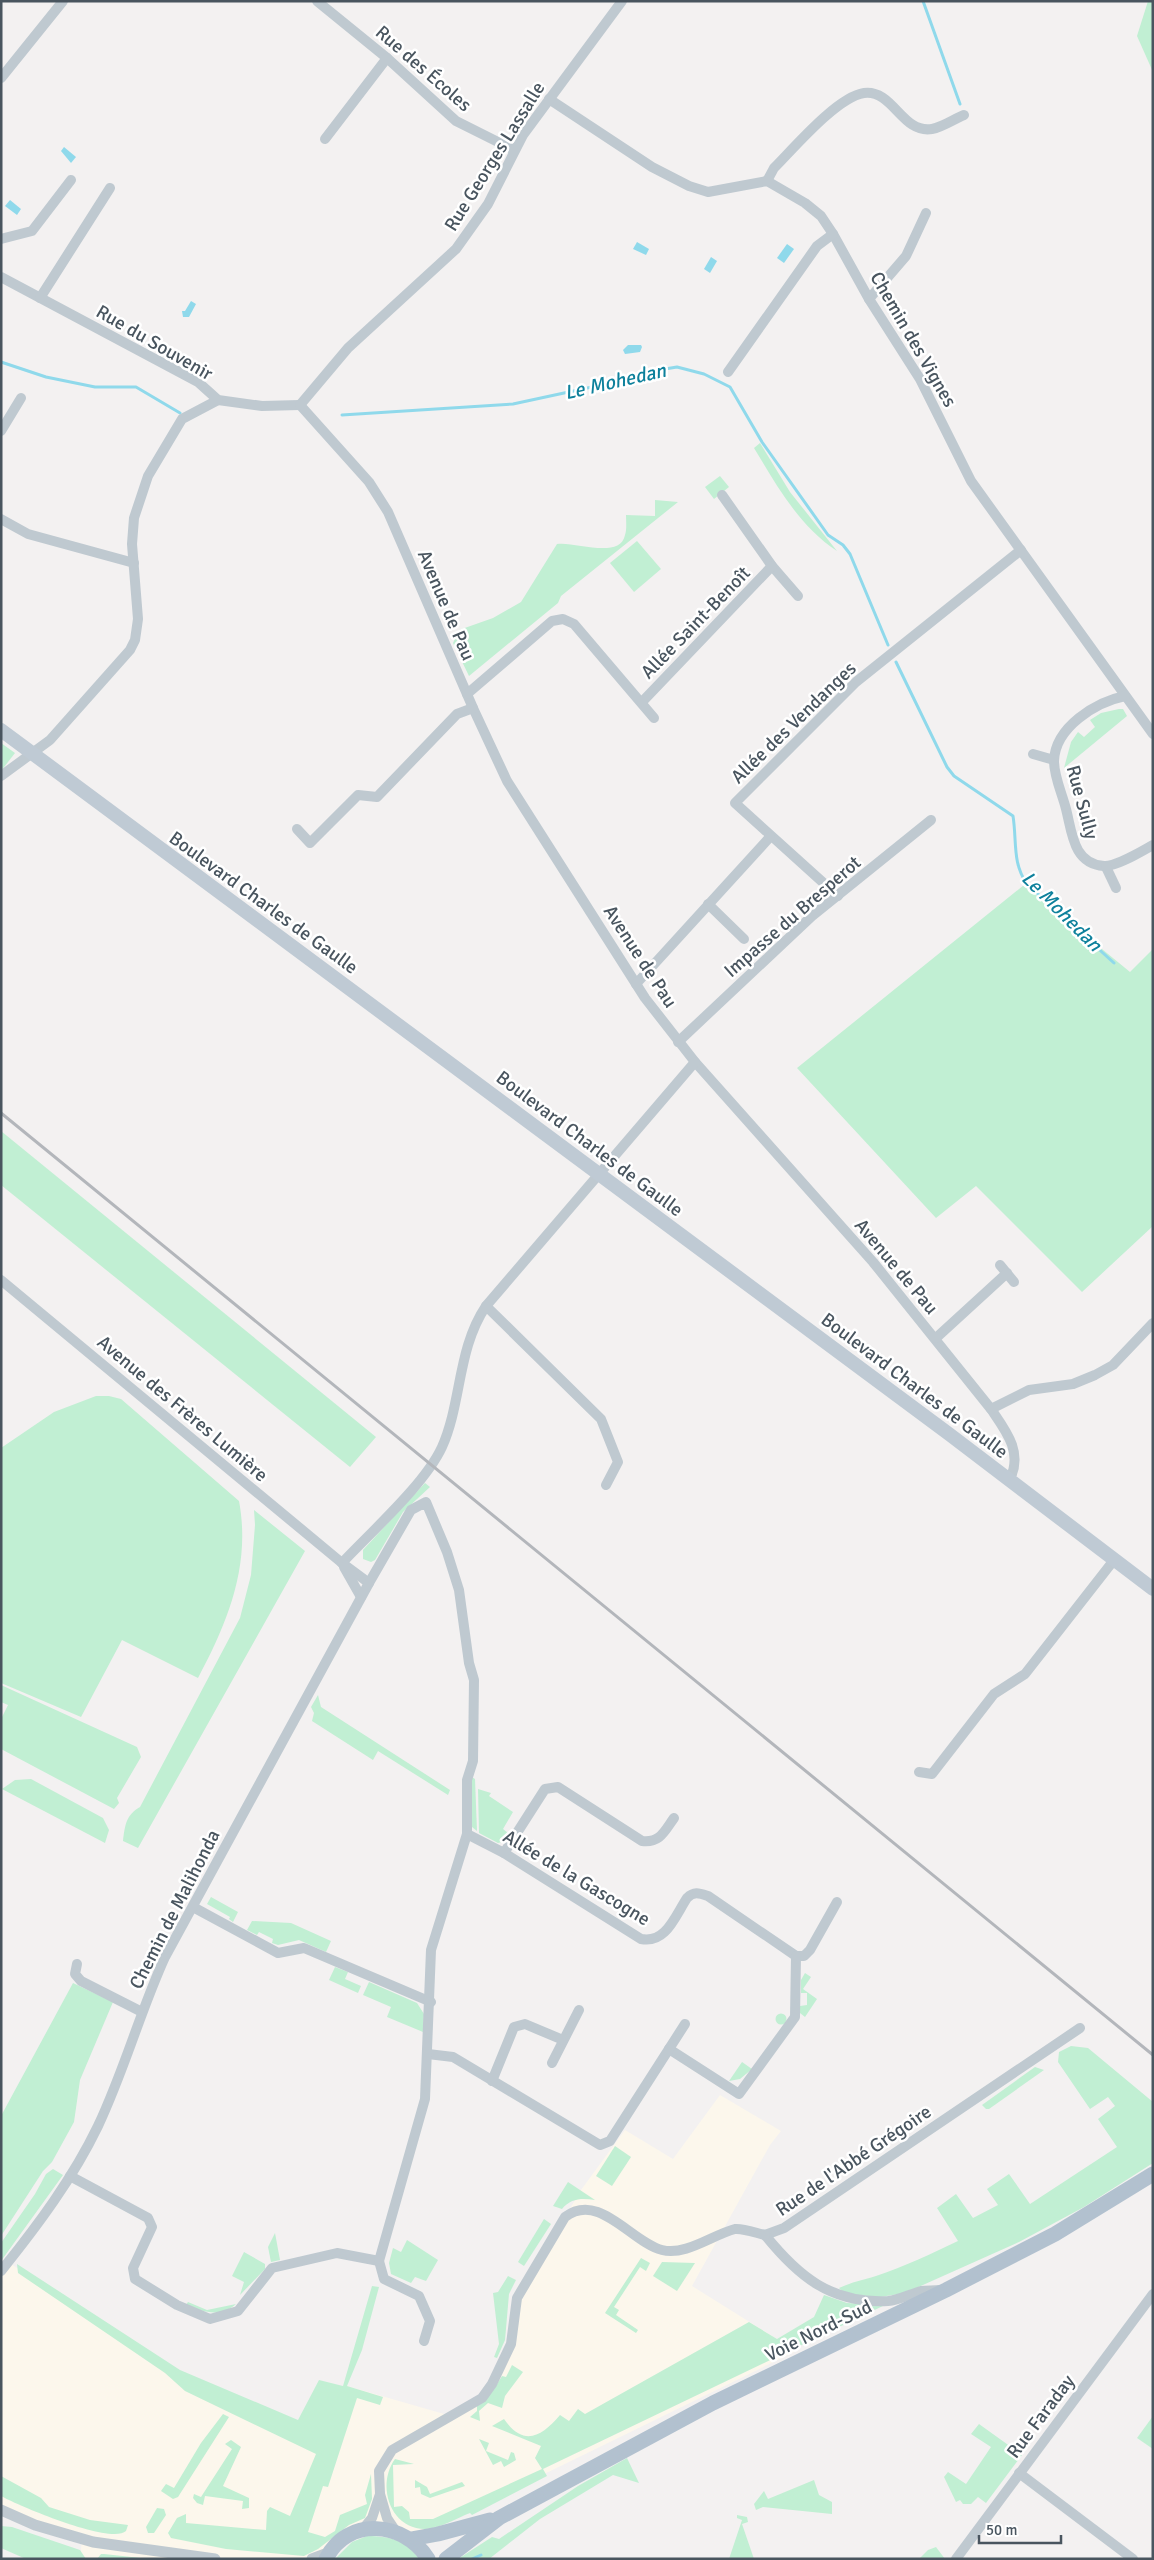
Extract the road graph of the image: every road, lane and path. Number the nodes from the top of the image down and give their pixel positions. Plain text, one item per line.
1 (63, 1) edge
2 (317, 1) edge
3 (622, 1) edge
4 (388, 58) junction
5 (1, 78) edge
6 (548, 99) junction
7 (964, 115) dead end
8 (326, 139) dead end
9 (514, 150) junction
10 (71, 180) dead end
11 (767, 181) junction
12 (110, 188) dead end
13 (926, 213) dead end
14 (834, 234) junction
15 (1, 239) edge
16 (1, 277) edge
17 (40, 298) junction
18 (869, 299) junction
19 (728, 372) dead end
20 (21, 398) dead end
21 (218, 400) junction
22 (300, 405) junction
23 (1, 431) edge
24 (722, 495) dead end
25 (1, 519) edge
26 (1021, 550) junction
27 (134, 564) junction
28 (772, 566) junction
29 (798, 596) dead end
30 (467, 694) junction
31 (1125, 696) junction
32 (642, 702) junction
33 (473, 708) junction
34 (654, 718) dead end
35 (1, 730) edge
36 (1153, 734) edge
37 (32, 753) junction
38 (1033, 754) dead end
39 (1054, 760) junction
40 (1, 776) edge
41 (931, 820) dead end
42 (296, 829) dead end
43 (770, 837) junction
44 (1153, 845) edge
45 (1106, 867) junction
46 (1116, 888) dead end
47 (838, 896) junction
48 (708, 904) junction
49 (744, 939) dead end
50 (636, 984) junction
51 (678, 1042) junction
52 (695, 1062) junction
53 (599, 1172) junction
54 (1000, 1265) dead end
55 (1, 1280) edge
56 (486, 1306) junction
57 (1153, 1323) edge
58 (936, 1338) junction
59 (991, 1409) junction
60 (1010, 1479) junction
61 (606, 1485) dead end
62 (1114, 1560) junction
63 (342, 1563) junction
64 (369, 1583) junction
65 (1153, 1589) edge
66 (361, 1597) junction
67 (919, 1772) dead end
68 (674, 1818) dead end
69 (467, 1834) junction
70 (504, 1852) junction
71 (837, 1902) dead end
72 (193, 1907) junction
73 (796, 1956) junction
74 (77, 1964) dead end
75 (431, 2002) junction
76 (579, 2010) dead end
77 (142, 2012) junction
78 (684, 2024) dead end
79 (1080, 2028) dead end
80 (564, 2040) junction
81 (669, 2049) junction
82 (428, 2054) junction
83 (552, 2063) dead end
84 (492, 2081) junction
85 (1153, 2174) edge
86 (70, 2176) junction
87 (764, 2235) junction
88 (379, 2261) junction
89 (1, 2271) edge
90 (946, 2290) junction
91 (1153, 2294) edge
92 (424, 2341) dead end
93 (1019, 2473) junction
94 (380, 2494) junction
95 (1, 2510) edge
96 (499, 2518) junction
97 (363, 2529) junction
98 (395, 2530) junction
99 (411, 2539) junction
100 (327, 2556) edge
101 (215, 2559) edge
102 (312, 2559) edge
103 (428, 2559) edge
104 (446, 2559) edge
105 (956, 2559) edge
106 (1133, 2559) edge

1 - 5 street
2 - 4 street, Rue des Écoles
3 - 6 street, Rue Georges Lassalle
4 - 8 street
4 - 9 street, Rue des Écoles
6 - 9 street, Rue Georges Lassalle
6 - 11 street
7 - 11 street
9 - 22 street, Rue Georges Lassalle
10 - 15 street
11 - 14 street, Chemin des Vignes
12 - 17 street
13 - 18 street
14 - 18 street, Chemin des Vignes
14 - 19 street
16 - 17 street, Rue du Souvenir
17 - 21 street, Rue du Souvenir
18 - 26 street, Chemin des Vignes
20 - 23 street
21 - 22 street, Rue du Souvenir
21 - 27 street
22 - 30 street, Avenue de Pau
24 - 28 street
25 - 27 street
26 - 31 street, Chemin des Vignes
26 - 43 street, Allée des Vendanges
27 - 37 street
28 - 29 street
28 - 32 street, Allée Saint-Benoît
30 - 32 street
30 - 33 street, Avenue de Pau
31 - 36 street, Chemin des Vignes
31 - 39 street, Rue Sully
32 - 34 street
33 - 42 street
33 - 50 street, Avenue de Pau
35 - 37 main road, Boulevard Charles de Gaulle
37 - 40 street
37 - 53 main road, Boulevard Charles de Gaulle
38 - 39 street, Rue Sully
39 - 45 street, Rue Sully
41 - 47 street, Impasse du Bresperot
43 - 47 street
43 - 48 street
44 - 45 street
45 - 46 street
47 - 51 street, Impasse du Bresperot
48 - 49 street
48 - 50 street
50 - 51 street, Avenue de Pau
51 - 52 street, Avenue de Pau
52 - 53 street
52 - 58 street, Avenue de Pau
53 - 56 street
53 - 60 main road, Boulevard Charles de Gaulle
54 - 58 street
55 - 63 street, Avenue des Frères Lumière
56 - 61 street
56 - 63 street
57 - 59 street
58 - 59 street, Avenue de Pau
59 - 60 street, Avenue de Pau
60 - 62 main road, Boulevard Charles de Gaulle
62 - 65 main road, Boulevard Charles de Gaulle
62 - 67 street
63 - 64 street
63 - 66 street
64 - 66 street, Chemin de Malihonda
64 - 69 street, Chemin de Malihonda
66 - 72 street, Chemin de Malihonda
68 - 70 street
69 - 70 street, Allée de la Gascogne
69 - 75 street
70 - 73 street, Allée de la Gascogne
71 - 73 street
72 - 75 street
72 - 77 street, Chemin de Malihonda
73 - 81 street
74 - 77 street
75 - 82 street
76 - 80 street
77 - 86 street, Chemin de Malihonda
78 - 81 street
79 - 87 street, Rue de l'Abbé Grégoire
80 - 83 street
80 - 84 street
81 - 84 street
82 - 84 street
82 - 88 street
85 - 90 main road, Voie Nord-Sud
86 - 88 street
86 - 89 street, Chemin de Malihonda
87 - 90 street, Rue de l'Abbé Grégoire
87 - 94 street
88 - 92 street
90 - 96 main road, Voie Nord-Sud
91 - 93 street, Rue Faraday
93 - 105 street, Rue Faraday
93 - 106 street
94 - 97 street
94 - 98 street
95 - 101 street
96 - 99 main road, Voie Nord-Sud
96 - 104 main road, Voie Nord-Sud
97 - 98 main road
97 - 100 main road
98 - 99 main road
99 - 103 main road
100 - 102 street

